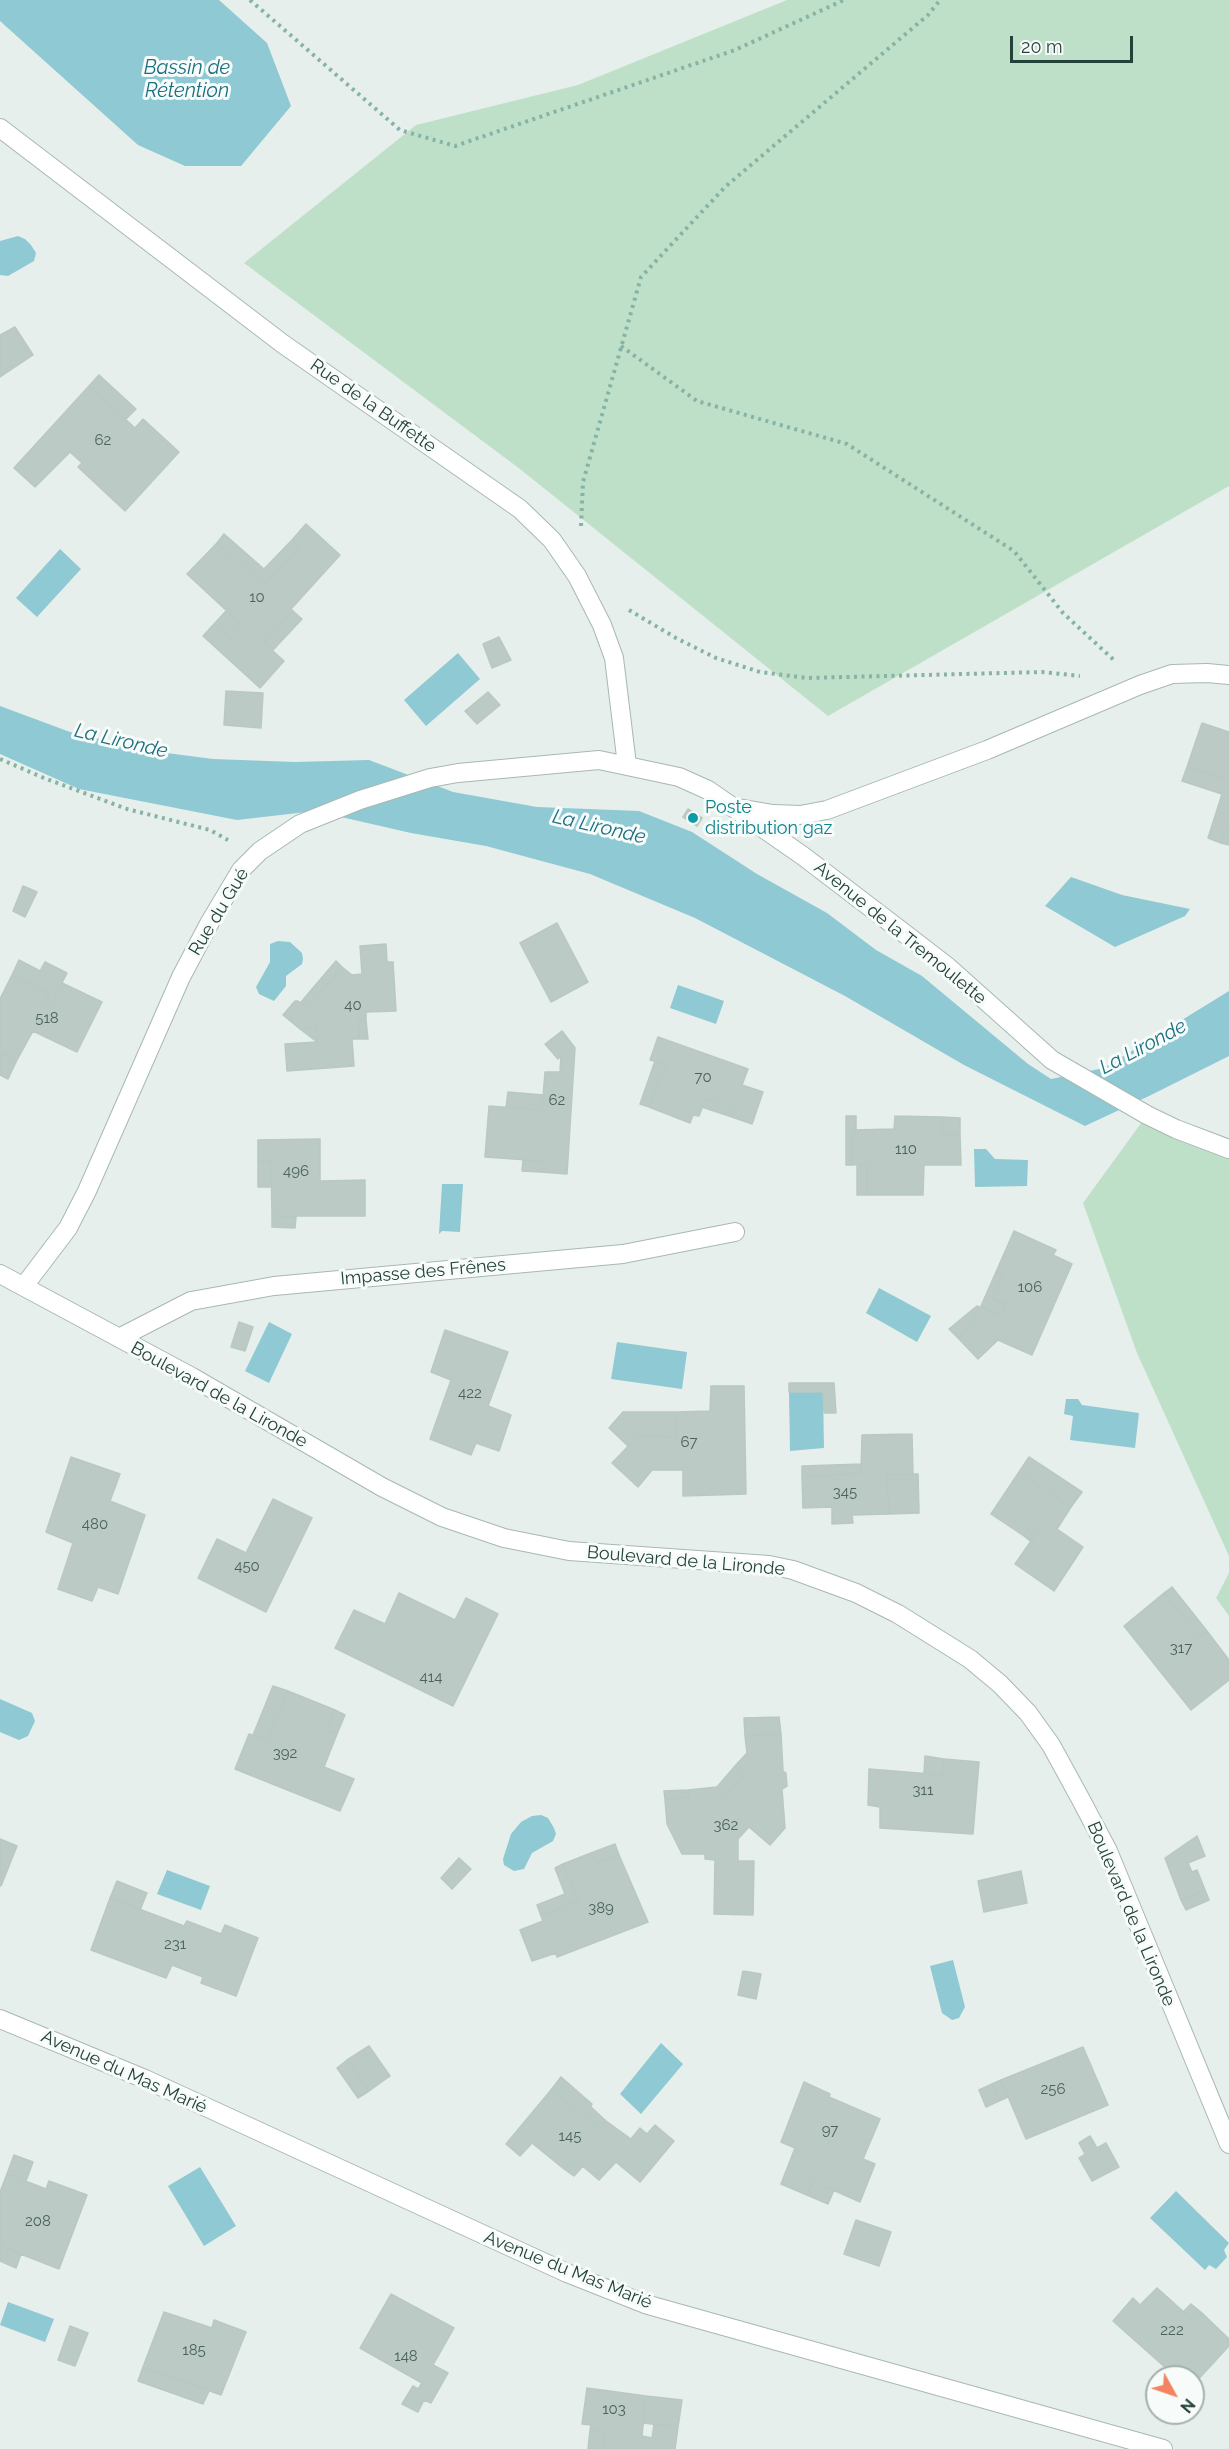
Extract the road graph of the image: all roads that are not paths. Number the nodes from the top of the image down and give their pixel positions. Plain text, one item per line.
1 (0, 128) edge
2 (1229, 675) edge
3 (627, 765) junction
4 (732, 807) junction
5 (1229, 1149) edge
6 (735, 1232) dead end
7 (0, 1274) edge
8 (24, 1286) junction
9 (119, 1338) junction
10 (0, 2019) edge
11 (1229, 2144) edge
12 (1163, 2449) edge

1 - 3 street, Rue de la Buffette
2 - 4 street
3 - 4 street, Avenue de la Tremoulette
3 - 8 street, Rue du Gué
4 - 5 street, Avenue de la Tremoulette
6 - 9 street, Impasse des Frênes
7 - 8 street, Boulevard de la Lironde
8 - 9 street, Boulevard de la Lironde
9 - 11 street, Boulevard de la Lironde
10 - 12 street, Avenue du Mas Marié

